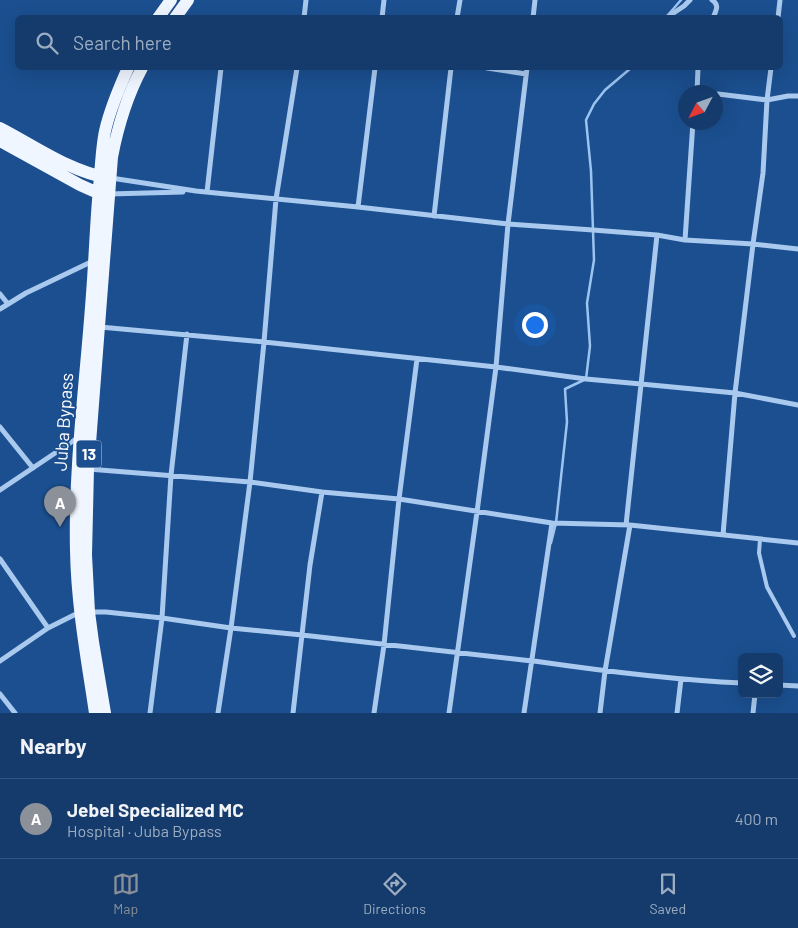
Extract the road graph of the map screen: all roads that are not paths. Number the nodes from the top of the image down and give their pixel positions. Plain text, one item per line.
1 (171, 0) edge
2 (188, 0) edge
3 (306, 0) edge
4 (384, 0) edge
5 (460, 0) edge
6 (535, 0) edge
7 (690, 0) edge
8 (712, 0) edge
9 (780, 0) edge
10 (160, 15) edge
11 (177, 15) edge
12 (304, 15) edge
13 (382, 15) edge
14 (458, 15) edge
15 (533, 15) edge
16 (670, 15) edge
17 (714, 15) edge
18 (778, 15) edge
19 (127, 70) edge
20 (141, 70) edge
21 (220, 70) edge
22 (297, 70) edge
23 (375, 70) edge
24 (451, 70) edge
25 (500, 70) edge
26 (527, 70) edge
27 (698, 70) edge
28 (771, 70) edge
29 (526, 74) junction
30 (697, 85) edge
31 (723, 95) edge
32 (798, 96) edge
33 (767, 100) junction
34 (0, 128) edge
35 (692, 130) edge
36 (0, 141) edge
37 (105, 178) junction
38 (196, 191) junction
39 (207, 192) junction
40 (104, 193) junction
41 (276, 199) junction
42 (358, 207) junction
43 (434, 216) junction
44 (508, 224) junction
45 (657, 235) junction
46 (685, 240) junction
47 (753, 244) junction
48 (798, 249) edge
49 (94, 260) junction
50 (0, 294) edge
51 (8, 304) junction
52 (0, 309) edge
53 (94, 326) junction
54 (188, 334) junction
55 (264, 342) junction
56 (417, 359) junction
57 (496, 367) junction
58 (641, 384) junction
59 (735, 393) junction
60 (798, 405) edge
61 (0, 426) edge
62 (79, 437) junction
63 (33, 468) junction
64 (83, 468) junction
65 (171, 475) junction
66 (250, 482) junction
67 (0, 490) edge
68 (322, 492) junction
69 (398, 499) junction
70 (478, 512) junction
71 (552, 523) junction
72 (628, 525) junction
73 (723, 535) junction
74 (760, 539) junction
75 (798, 543) edge
76 (0, 559) edge
77 (84, 612) junction
78 (162, 618) junction
79 (48, 628) junction
80 (232, 628) junction
81 (302, 635) junction
82 (794, 636) dead end
83 (384, 645) junction
84 (457, 652) junction
85 (0, 661) edge
86 (532, 661) junction
87 (605, 671) junction
88 (681, 679) junction
89 (738, 683) edge
90 (783, 685) edge
91 (798, 686) edge
92 (0, 694) edge
93 (755, 698) edge
94 (15, 713) edge
95 (94, 713) edge
96 (105, 713) edge
97 (150, 713) edge
98 (218, 713) edge
99 (293, 713) edge
100 (374, 713) edge
101 (449, 713) edge
102 (524, 713) edge
103 (600, 713) edge
104 (677, 713) edge
105 (753, 713) edge

1 - 10 main road
2 - 11 main road
3 - 12 street
4 - 13 street
5 - 14 street
6 - 15 street
7 - 16 street
8 - 17 street
9 - 18 street
19 - 37 main road
20 - 37 main road
21 - 39 street
22 - 41 street
23 - 42 street
24 - 43 street
25 - 29 street
26 - 29 street
27 - 30 street
28 - 33 street
29 - 44 street
31 - 33 street
32 - 33 street
33 - 47 street
34 - 37 main road
35 - 46 street
36 - 40 main road
37 - 38 street
37 - 40 main road
38 - 39 street
38 - 40 street
39 - 41 street
40 - 49 main road, Juba Bypass / 13
40 - 53 main road, Juba Bypass / 13
41 - 42 street
41 - 55 street
42 - 43 street
43 - 44 street
44 - 45 street
44 - 57 street
45 - 46 street
45 - 58 street
46 - 47 street
47 - 48 street
47 - 59 street
49 - 51 street
49 - 53 main road, Juba Bypass / 13
50 - 51 street
51 - 52 street
53 - 54 street
53 - 62 main road, Juba Bypass / 13
53 - 64 main road, Juba Bypass / 13
54 - 55 street
54 - 65 street
55 - 56 street
55 - 66 street
56 - 57 street
56 - 69 street
57 - 58 street
57 - 70 street
58 - 59 street
58 - 72 street
59 - 60 street
59 - 73 street
61 - 63 street
62 - 63 street
62 - 64 main road, Juba Bypass / 13
63 - 67 street
64 - 65 street
64 - 77 main road, Juba Bypass / 13
65 - 66 street
65 - 78 street
66 - 68 street
66 - 80 street
68 - 69 street
68 - 81 street
69 - 70 street
69 - 83 street
70 - 71 street
70 - 84 street
71 - 72 street
71 - 86 street
72 - 73 street
72 - 87 street
73 - 74 street
74 - 75 street
74 - 82 lane
76 - 79 street
77 - 78 street
77 - 79 street
77 - 95 main road, Juba Bypass
77 - 96 main road, Juba Bypass / 13
78 - 80 street
78 - 97 street
79 - 85 street
80 - 81 street
80 - 98 street
81 - 83 street
81 - 99 street
83 - 84 street
83 - 100 street
84 - 86 street
84 - 101 street
86 - 87 street
86 - 102 street
87 - 88 street
87 - 103 street
88 - 89 street
88 - 104 street
90 - 91 street
92 - 94 street
93 - 105 street

